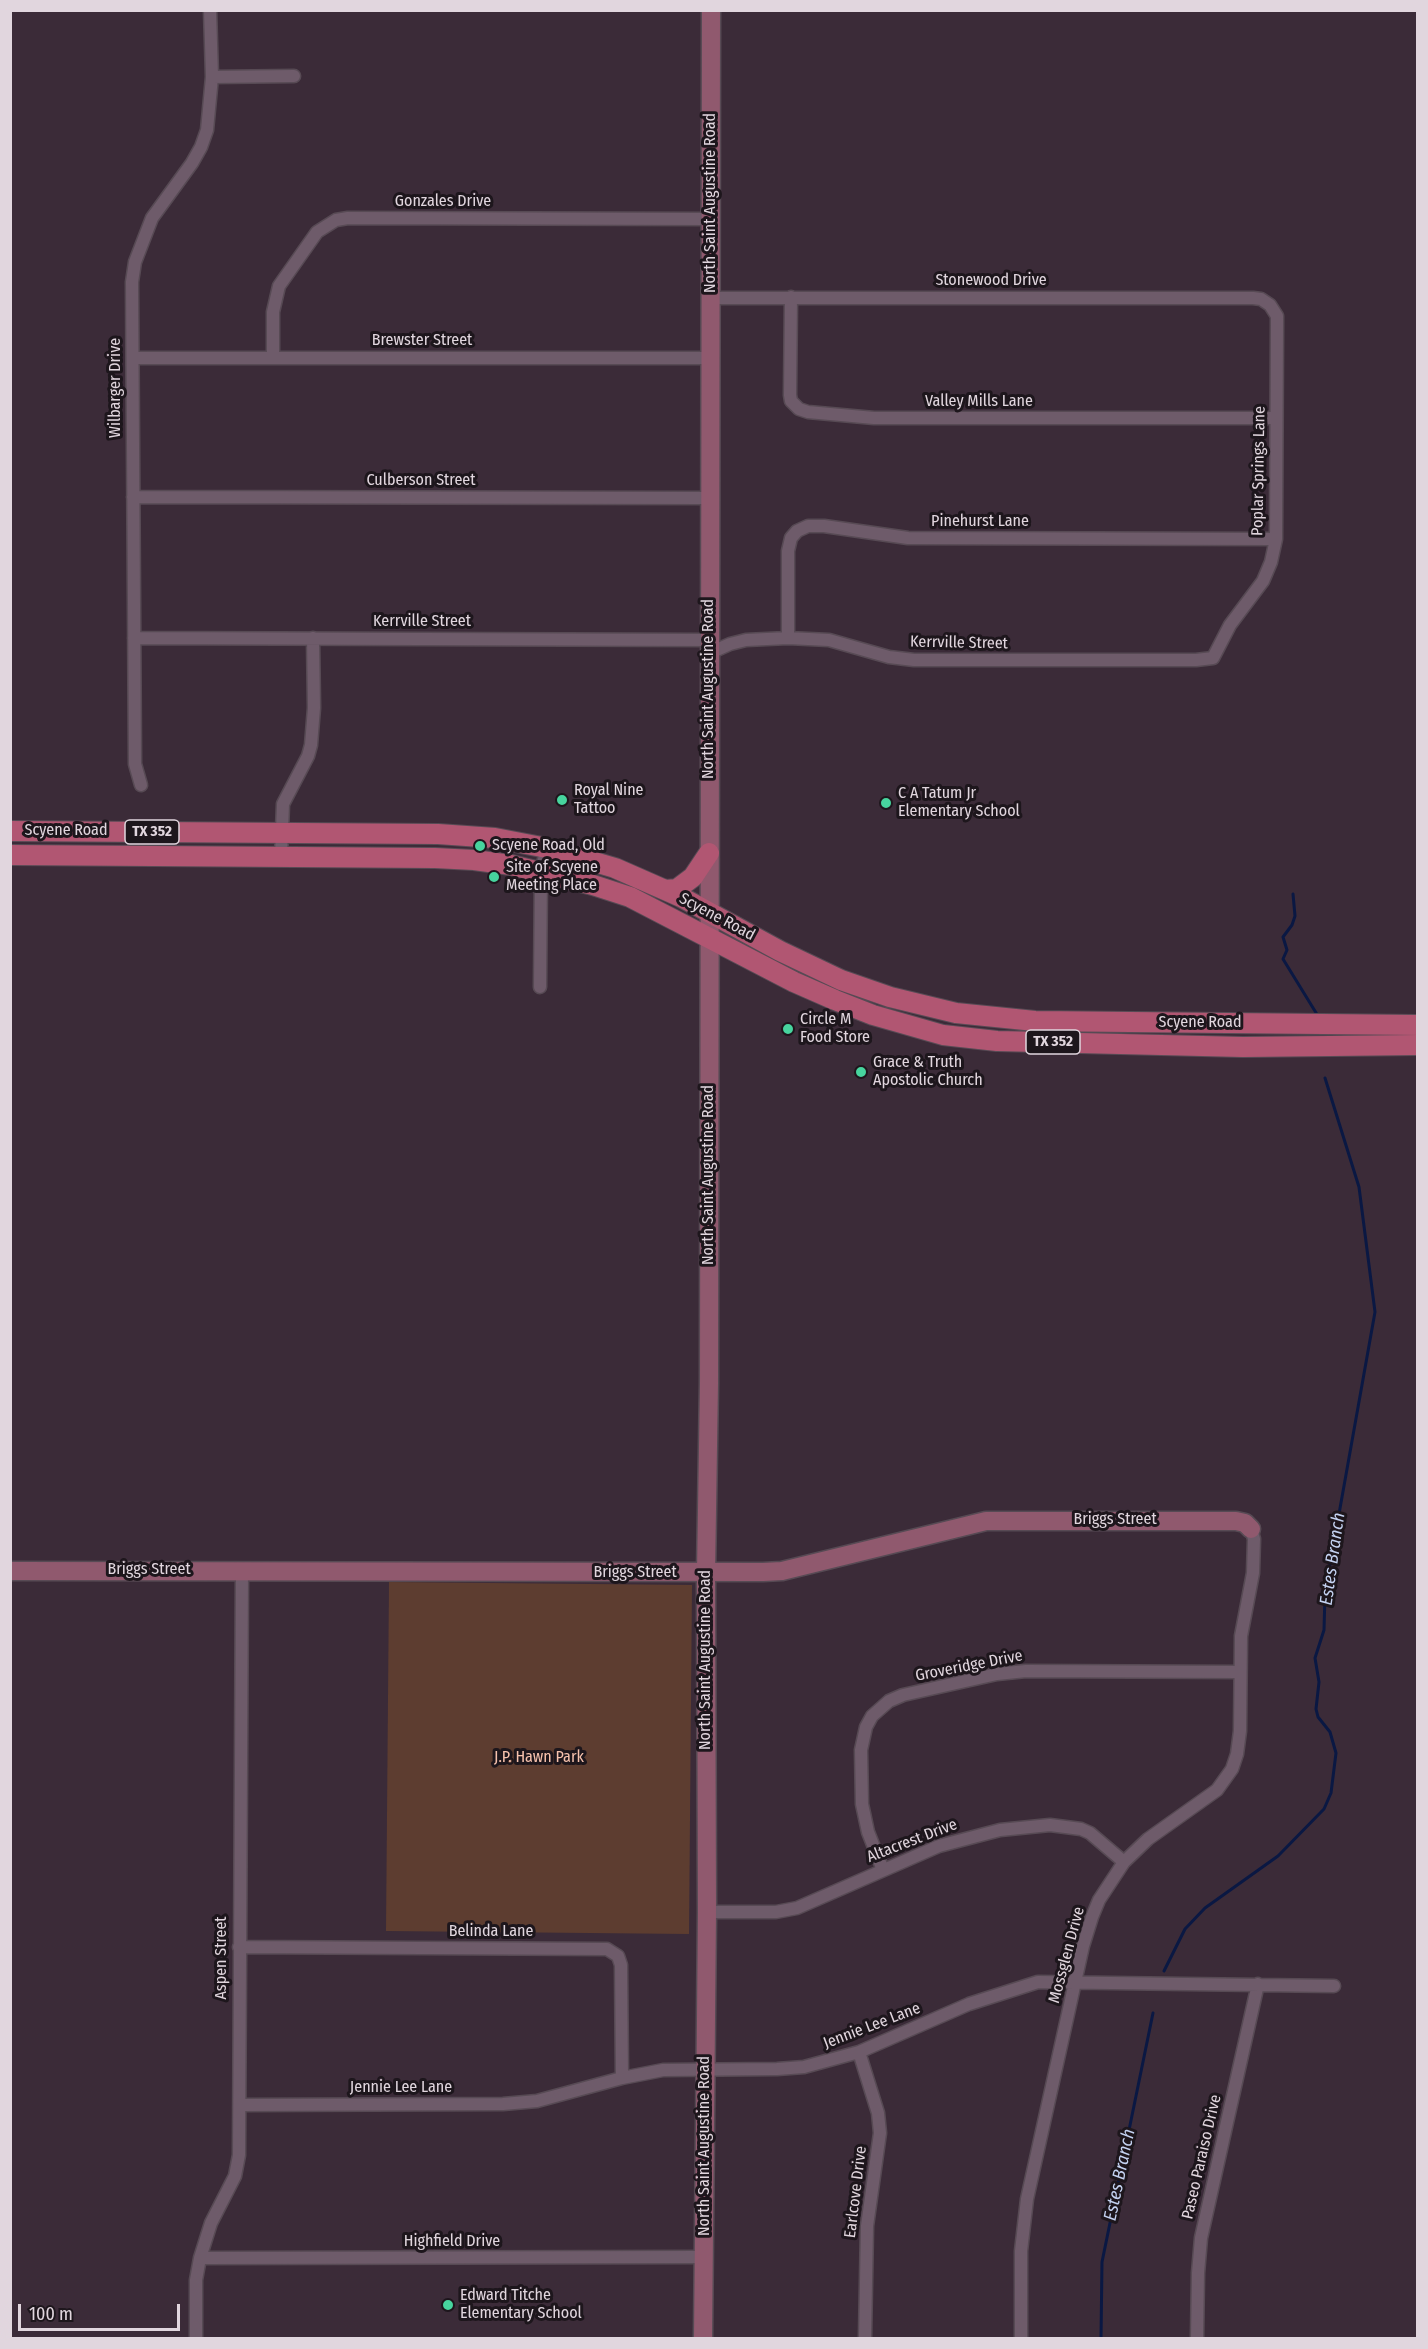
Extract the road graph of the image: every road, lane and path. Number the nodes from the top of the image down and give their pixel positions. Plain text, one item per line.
1 (210, 10) edge
2 (711, 10) edge
3 (294, 76) dead end
4 (212, 77) junction
5 (711, 219) junction
6 (791, 297) junction
7 (710, 298) junction
8 (1270, 304) joint
9 (133, 357) junction
10 (273, 357) junction
11 (710, 358) junction
12 (1276, 418) junction
13 (133, 497) junction
14 (709, 498) junction
15 (1276, 539) junction
16 (134, 638) junction
17 (313, 638) junction
18 (788, 639) junction
19 (710, 647) junction
20 (1213, 658) joint
21 (141, 785) dead end
22 (10, 831) edge
23 (281, 833) junction
24 (547, 848) junction
25 (709, 852) junction
26 (10, 855) edge
27 (280, 856) junction
28 (541, 871) junction
29 (666, 890) junction
30 (709, 911) junction
31 (709, 937) junction
32 (540, 987) dead end
33 (1418, 1025) edge
34 (1418, 1045) edge
35 (1251, 1529) joint
36 (242, 1570) junction
37 (10, 1571) edge
38 (706, 1573) junction
39 (1239, 1672) junction
40 (1124, 1862) junction
41 (883, 1870) junction
42 (707, 1912) junction
43 (239, 1947) junction
44 (1075, 1982) junction
45 (1258, 1984) junction
46 (1334, 1986) dead end
47 (859, 2052) junction
48 (705, 2070) junction
49 (621, 2078) junction
50 (240, 2105) junction
51 (704, 2257) junction
52 (200, 2258) junction
53 (196, 2338) edge
54 (704, 2338) edge
55 (865, 2338) edge
56 (1021, 2338) edge
57 (1197, 2338) edge

1 - 4 street, Wilbarger Drive
2 - 5 street, North Saint Augustine Road
3 - 4 street
4 - 9 street, Wilbarger Drive
5 - 7 street, North Saint Augustine Road
5 - 10 street, Gonzales Drive
6 - 7 street, Stonewood Drive
6 - 8 street, Stonewood Drive
6 - 12 street, Valley Mills Lane
7 - 11 street, North Saint Augustine Road
8 - 12 street, Poplar Springs Lane
9 - 10 street, Brewster Street
9 - 13 street, Wilbarger Drive
10 - 11 street, Brewster Street
11 - 14 street, North Saint Augustine Road
12 - 15 street, Poplar Springs Lane
13 - 14 street, Culberson Street
13 - 16 street, Wilbarger Drive
14 - 19 street, North Saint Augustine Road
15 - 18 street, Pinehurst Lane
15 - 20 street, Poplar Springs Lane
16 - 17 street, Kerrville Street
16 - 21 street, Wilbarger Drive
17 - 19 street, Kerrville Street
17 - 23 street
18 - 19 street, Kerrville Street
18 - 20 street, Kerrville Street
19 - 25 street, North Saint Augustine Road
22 - 23 main road, Scyene Road / TX 352
23 - 24 main road, Scyene Road / TX 352
23 - 27 street
24 - 28 street
24 - 29 main road, Scyene Road / TX 352
25 - 29 main road
25 - 30 street, North Saint Augustine Road
26 - 27 main road, Scyene Road / TX 352
27 - 28 main road, Scyene Road / TX 352
28 - 31 main road, Scyene Road / TX 352
28 - 32 street
29 - 30 main road, Scyene Road / TX 352
30 - 31 street, North Saint Augustine Road
30 - 33 main road, Scyene Road / TX 352
31 - 34 main road, Scyene Road / TX 352
31 - 38 street, North Saint Augustine Road
35 - 38 street, Briggs Street
35 - 39 street, Mossglen Drive
36 - 37 street, Briggs Street
36 - 38 street, Briggs Street
36 - 43 street, Aspen Street
38 - 42 street, North Saint Augustine Road
39 - 40 street, Mossglen Drive
39 - 41 street, Groveridge Drive
40 - 41 street, Altacrest Drive
40 - 44 street, Mossglen Drive
41 - 42 street, Altacrest Drive
42 - 48 street, North Saint Augustine Road
43 - 49 street, Belinda Lane
43 - 50 street, Aspen Street
44 - 45 street, Jennie Lee Lane
44 - 47 street, Jennie Lee Lane
44 - 56 street, Mossglen Drive
45 - 46 street, Jennie Lee Lane
45 - 57 street, Paseo Paraiso Drive
47 - 48 street, Jennie Lee Lane
47 - 55 street, Earlcove Drive
48 - 49 street, Jennie Lee Lane
48 - 51 street, North Saint Augustine Road
49 - 50 street, Jennie Lee Lane
50 - 52 street, Aspen Street
51 - 52 street, Highfield Drive
51 - 54 street, North Saint Augustine Road
52 - 53 street, Aspen Street

